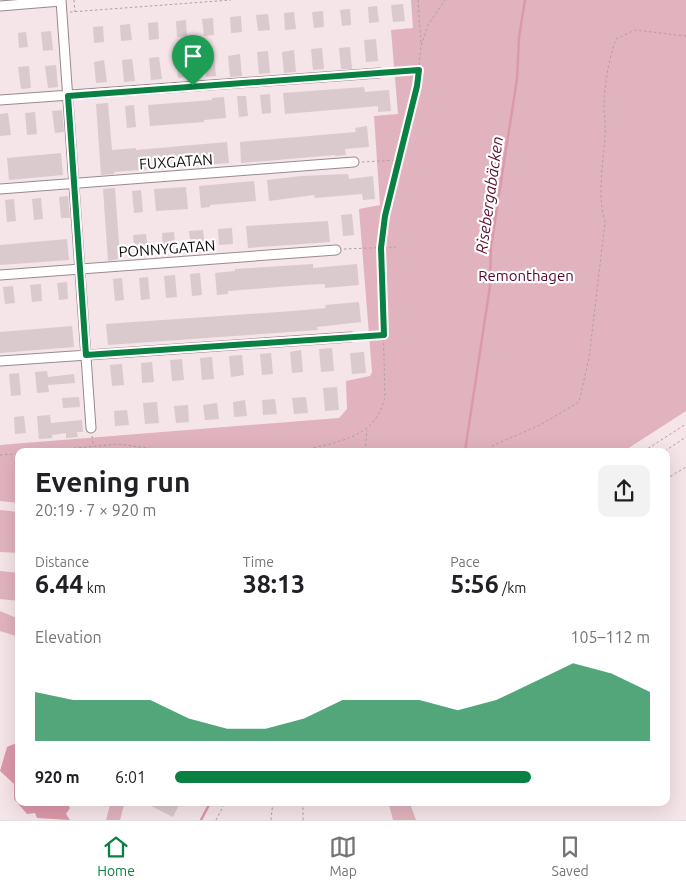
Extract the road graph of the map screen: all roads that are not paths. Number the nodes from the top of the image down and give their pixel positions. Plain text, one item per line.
1 (61, 1) edge
2 (0, 6) edge
3 (379, 73) road end
4 (68, 96) junction
5 (0, 100) edge
6 (354, 162) road end
7 (75, 184) junction
8 (0, 189) edge
9 (336, 250) road end
10 (81, 269) junction
11 (0, 275) edge
12 (351, 337) road end
13 (86, 355) junction
14 (0, 361) edge
15 (92, 428) dead end

1 - 2 street
1 - 4 street
3 - 4 street
4 - 5 street
4 - 7 street
6 - 7 street, FUXGATAN
7 - 8 street, FUXGATAN
7 - 10 street
9 - 10 street, PONNYGATAN
10 - 11 street, PONNYGATAN
10 - 13 street
12 - 13 street
13 - 14 street
13 - 15 street

